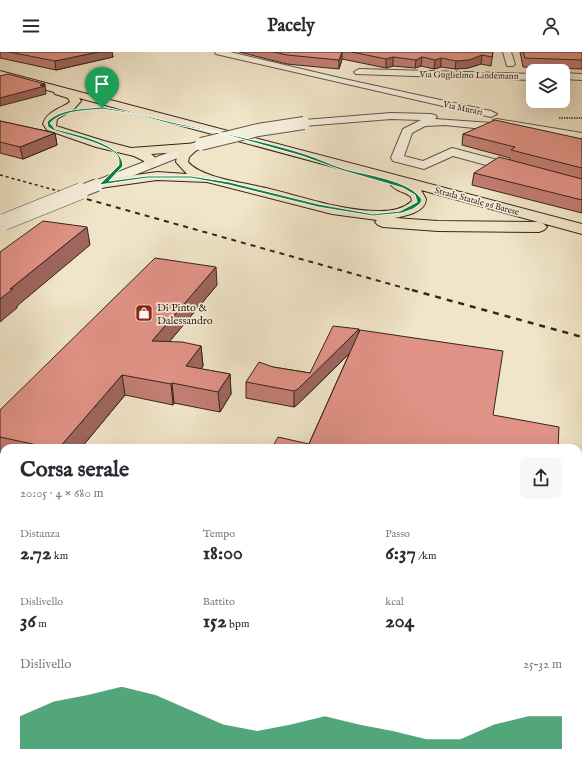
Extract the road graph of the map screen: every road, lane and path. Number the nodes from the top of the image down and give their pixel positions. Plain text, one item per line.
1 (219, 52) edge
2 (507, 52) edge
3 (510, 64) junction
4 (526, 70) edge
5 (359, 72) junction
6 (3, 73) edge
7 (406, 74) junction
8 (459, 75) junction
9 (526, 77) edge
10 (570, 77) edge
11 (582, 77) edge
12 (345, 78) junction
13 (373, 80) junction
14 (379, 89) junction
15 (55, 116) junction
16 (560, 121) dead end
17 (221, 132) junction
18 (582, 137) edge
19 (100, 144) junction
20 (198, 145) junction
21 (582, 145) edge
22 (130, 150) junction
23 (303, 155) junction
24 (410, 162) junction
25 (149, 164) junction
26 (131, 171) junction
27 (528, 172) edge
28 (195, 173) junction
29 (395, 173) junction
30 (101, 183) junction
31 (229, 183) junction
32 (318, 205) junction
33 (2, 223) edge
34 (582, 223) edge
35 (582, 229) edge
36 (582, 234) edge

1 - 12 street, Via Murari
2 - 3 street
3 - 4 street
3 - 8 street
5 - 7 street, Via Murari
5 - 12 street, Via Murari
5 - 13 street, Via Murari
6 - 15 main road
6 - 17 main road, Strada Statale 96 Barese
6 - 29 main road, Strada Statale 96 Barese
7 - 8 street, Via Guglielmo Lindemann
7 - 13 street, Via Murari
8 - 9 street, Via Guglielmo Lindemann
10 - 11 street
12 - 13 street, Via Murari
12 - 14 street, Via Murari
13 - 14 street
14 - 16 street, Via Murari
15 - 17 main road
15 - 19 main road
17 - 23 main road, Strada Statale 96 Barese
18 - 20 street, bridge
19 - 22 main road
19 - 30 main road
20 - 22 main road
20 - 25 street
20 - 28 main road
21 - 24 street
22 - 25 main road
23 - 32 main road
23 - 35 main road, Strada Statale 96 Barese
24 - 27 street
24 - 29 street
25 - 26 street
26 - 28 main road
26 - 30 street
28 - 31 main road
29 - 34 main road, Strada Statale 96 Barese
30 - 31 main road
30 - 33 street, bridge
31 - 32 main road
32 - 36 main road

